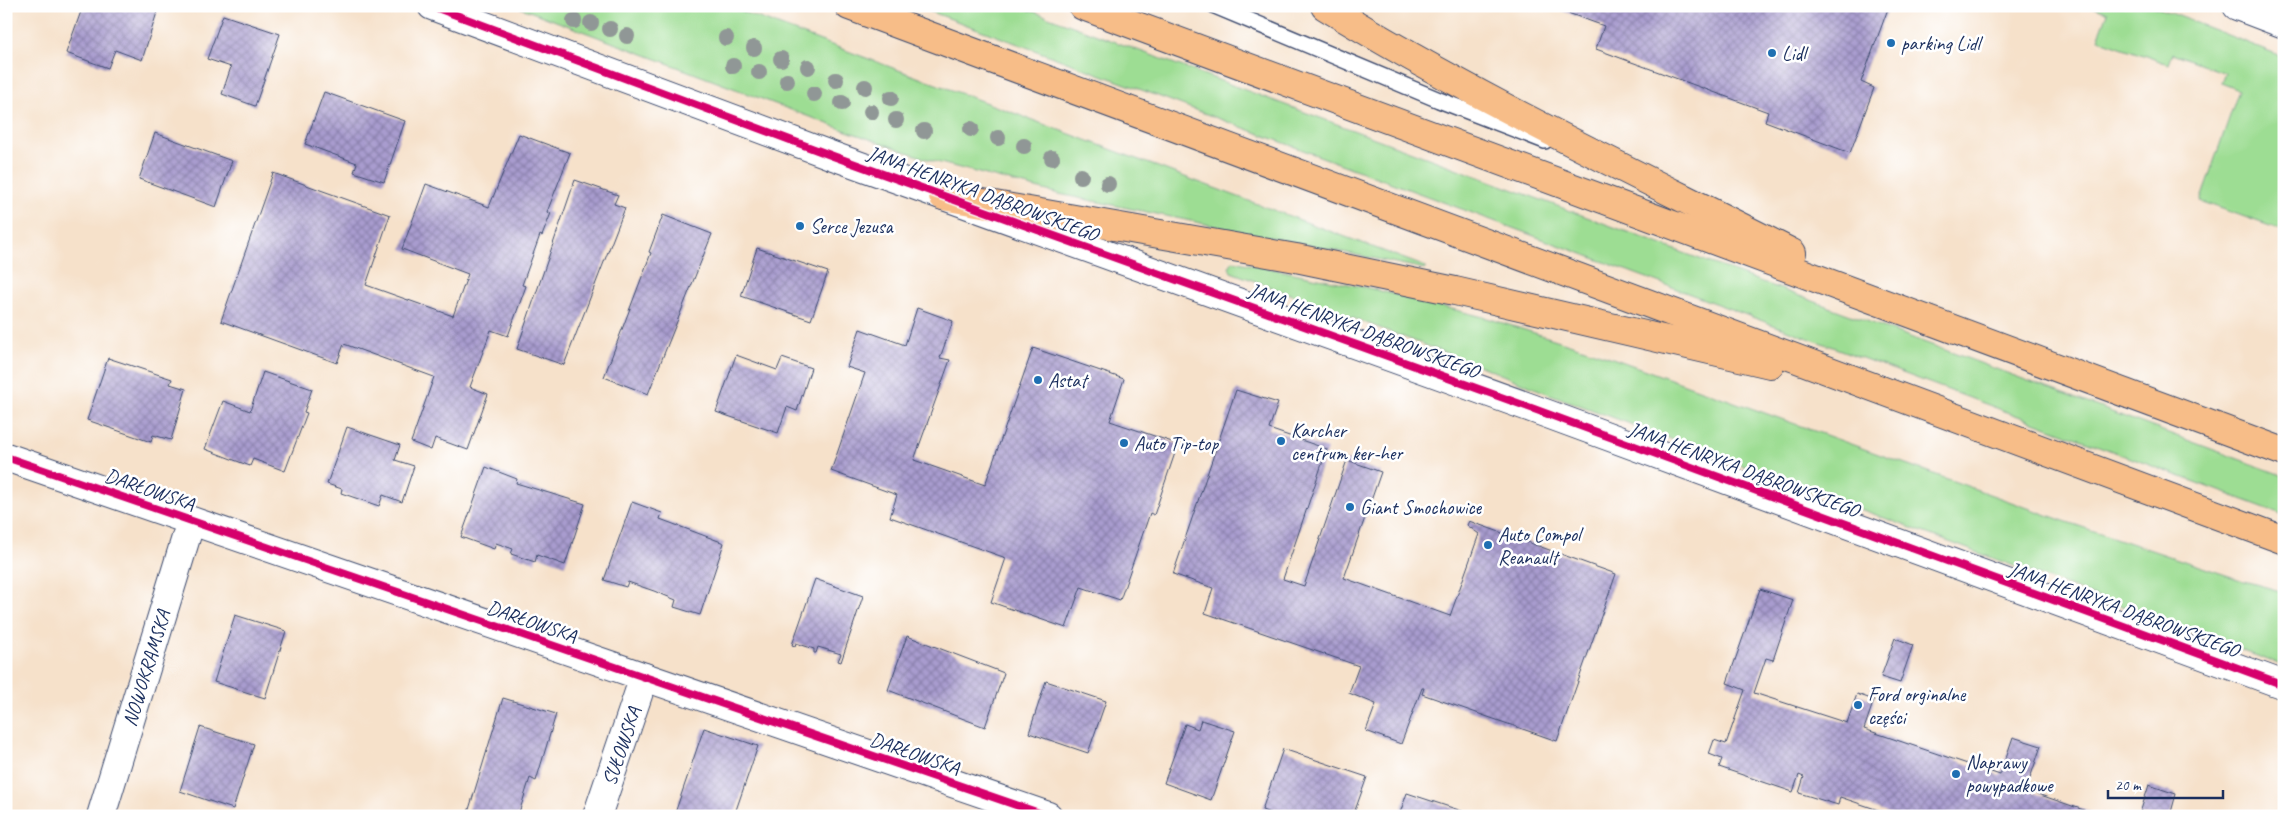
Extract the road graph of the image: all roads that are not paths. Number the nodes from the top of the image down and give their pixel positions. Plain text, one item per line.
1 (432, 6) edge
2 (849, 6) edge
3 (1083, 6) edge
4 (1215, 6) edge
5 (1325, 6) edge
6 (2237, 6) edge
7 (2284, 24) edge
8 (1663, 188) junction
9 (943, 196) junction
10 (1906, 312) junction
11 (1878, 389) junction
12 (2284, 452) edge
13 (6, 457) edge
14 (191, 521) junction
15 (2284, 540) edge
16 (644, 677) junction
17 (2284, 685) edge
18 (102, 816) edge
19 (597, 816) edge
20 (1048, 816) edge

1 - 9 street, JANA HENRYKA DĄBROWSKIEGO
2 - 11 main road
3 - 10 main road
4 - 8 lane
5 - 8 main road
6 - 7 street
8 - 10 main road
9 - 11 main road
9 - 17 street, JANA HENRYKA DĄBROWSKIEGO
10 - 12 main road
11 - 15 main road
13 - 14 street, DARŁOWSKA
14 - 16 street, DARŁOWSKA
14 - 18 street, NOWOKRAMSKA
16 - 19 street, SUŁOWSKA
16 - 20 street, DARŁOWSKA

